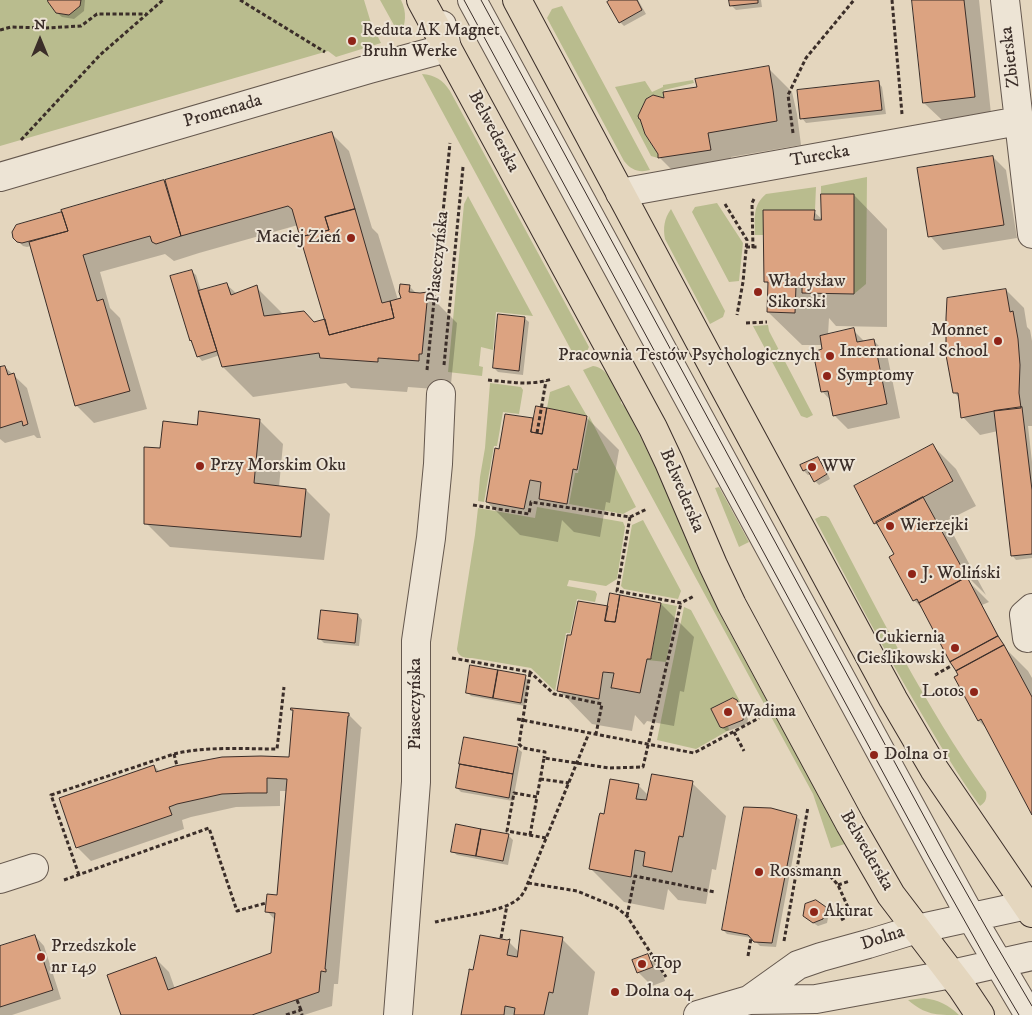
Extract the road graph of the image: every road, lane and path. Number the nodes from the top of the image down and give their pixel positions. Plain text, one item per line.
1 (163, 0) edge
2 (240, 0) edge
3 (421, 0) edge
4 (436, 0) edge
5 (472, 0) edge
6 (517, 0) edge
7 (854, 0) edge
8 (892, 0) edge
9 (1005, 0) edge
10 (147, 14) junction
11 (0, 30) edge
12 (447, 48) junction
13 (330, 55) dead end
14 (1019, 122) junction
15 (905, 142) junction
16 (450, 143) dead end
17 (16, 146) dead end
18 (797, 161) junction
19 (462, 167) dead end
20 (0, 177) edge
21 (620, 192) junction
22 (755, 198) dead end
23 (729, 211) dead end
24 (1032, 234) edge
25 (746, 247) junction
26 (759, 247) dead end
27 (753, 248) junction
28 (737, 315) dead end
29 (767, 322) dead end
30 (746, 323) dead end
31 (427, 371) dead end
32 (552, 379) dead end
33 (488, 380) dead end
34 (546, 381) junction
35 (441, 394) joint
36 (536, 434) dead end
37 (472, 504) dead end
38 (647, 509) dead end
39 (630, 517) junction
40 (694, 596) dead end
41 (681, 603) junction
42 (1032, 608) edge
43 (1027, 638) dead end
44 (452, 658) dead end
45 (951, 666) dead end
46 (530, 672) junction
47 (935, 675) dead end
48 (284, 687) dead end
49 (760, 718) dead end
50 (517, 719) dead end
51 (523, 720) junction
52 (734, 732) junction
53 (589, 733) junction
54 (596, 734) junction
55 (648, 744) junction
56 (275, 749) junction
57 (744, 751) dead end
58 (174, 754) junction
59 (275, 756) dead end
60 (544, 758) junction
61 (577, 763) junction
62 (177, 766) dead end
63 (540, 778) junction
64 (569, 784) junction
65 (537, 797) junction
66 (808, 806) dead end
67 (530, 835) junction
68 (546, 838) junction
69 (34, 868) dead end
70 (79, 875) junction
71 (830, 876) dead end
72 (0, 879) edge
73 (64, 880) dead end
74 (528, 883) junction
75 (715, 892) dead end
76 (266, 903) dead end
77 (507, 905) junction
78 (1030, 908) edge
79 (851, 914) dead end
80 (627, 916) junction
81 (971, 917) junction
82 (430, 923) dead end
83 (917, 929) junction
84 (501, 938) dead end
85 (751, 938) dead end
86 (783, 944) dead end
87 (748, 956) dead end
88 (1032, 956) edge
89 (998, 964) junction
90 (952, 974) junction
91 (666, 978) dead end
92 (297, 1000) dead end
93 (749, 1000) junction
94 (300, 1010) junction
95 (286, 1015) edge
96 (302, 1015) edge
97 (398, 1015) edge
98 (698, 1015) edge
99 (980, 1015) edge
100 (1028, 1015) edge

1 - 10 path
2 - 13 path
3 - 12 main road, Belwederska
4 - 12 street
5 - 81 street
6 - 21 main road
7 - 18 path
8 - 15 path
9 - 14 street, Zbierska
10 - 11 path
10 - 17 path
12 - 20 street, Promenada
12 - 83 main road, Belwederska
14 - 15 street, Turecka
14 - 24 street, Zbierska
15 - 18 street, Turecka
16 - 31 path, Piaseczyńska
18 - 21 street, Turecka
19 - 35 path
21 - 78 main road
22 - 27 path
23 - 25 path
25 - 27 path
25 - 28 path
26 - 27 path
29 - 30 path
32 - 34 path
33 - 34 path
34 - 36 path
35 - 97 street, Piaseczyńska
37 - 39 path
38 - 39 path
39 - 41 path
40 - 41 path
41 - 55 path
42 - 43 street
44 - 46 path
45 - 47 path
46 - 51 path
46 - 54 path
48 - 56 path
49 - 52 path
50 - 51 path
51 - 53 path
51 - 60 path
52 - 55 path
52 - 57 path
53 - 54 path
53 - 61 path
54 - 55 path
55 - 61 path
56 - 58 path
56 - 59 path
58 - 62 path
58 - 70 path
60 - 61 path
60 - 63 path
61 - 64 path
63 - 64 path
63 - 65 path
64 - 68 path
65 - 67 path
65 - 67 path
66 - 86 path
67 - 68 path
68 - 74 path
69 - 72 street
70 - 73 path
70 - 76 path
71 - 79 path
74 - 77 path
74 - 80 path
75 - 80 path
77 - 82 path
77 - 84 path
78 - 81 street, Dolna
80 - 91 path
81 - 83 street, Dolna
81 - 89 street
83 - 90 main road, Belwederska
83 - 93 street, Dolna
85 - 87 path
88 - 89 street, Dolna
89 - 90 street, Dolna
89 - 100 street
90 - 93 street, Dolna
90 - 99 main road, Belwederska
92 - 94 path
93 - 98 street, Dolna
94 - 95 path
94 - 96 path

